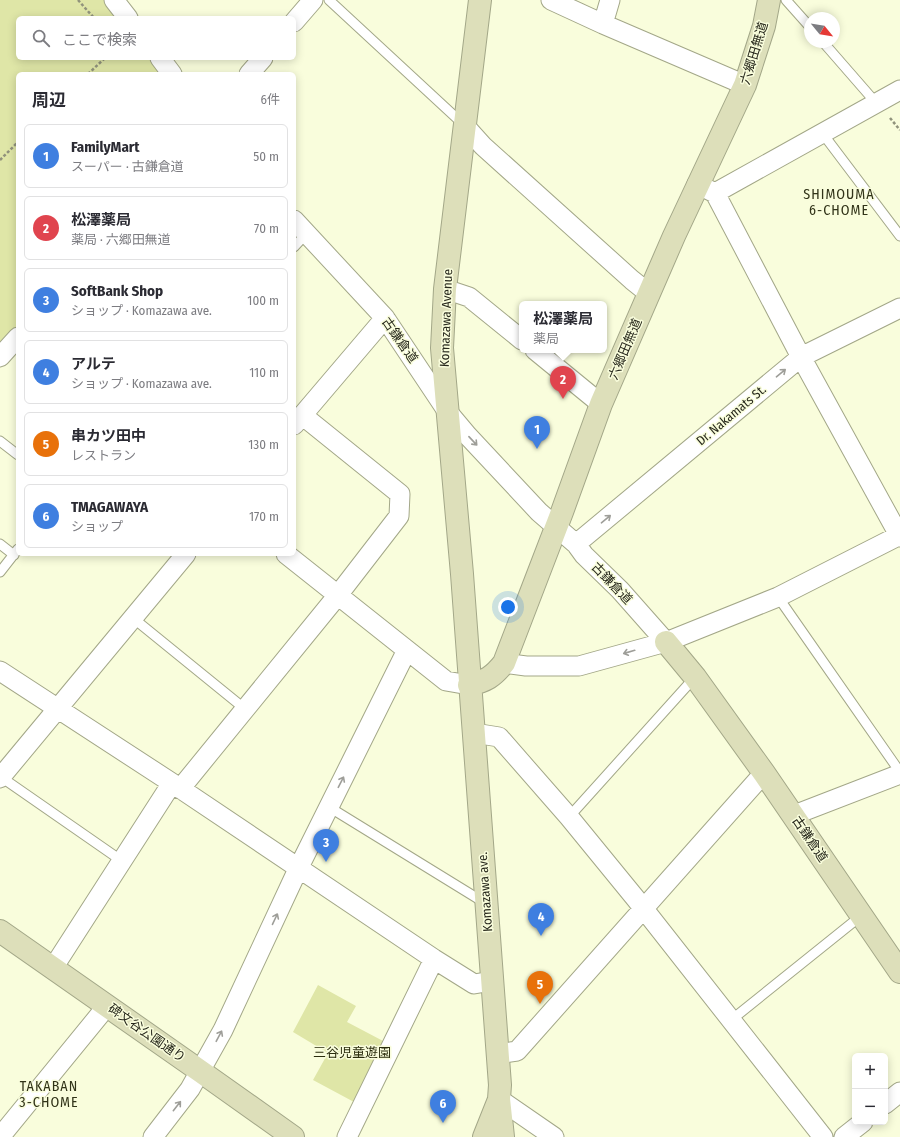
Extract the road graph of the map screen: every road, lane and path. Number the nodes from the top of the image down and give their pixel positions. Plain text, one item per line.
1 (78, 0) edge
2 (114, 0) edge
3 (313, 0) edge
4 (329, 0) edge
5 (480, 0) edge
6 (551, 0) edge
7 (610, 0) edge
8 (769, 0) edge
9 (786, 0) edge
10 (92, 16) edge
11 (126, 16) edge
12 (296, 20) edge
13 (804, 20) edge
14 (603, 24) junction
15 (828, 48) edge
16 (103, 60) edge
17 (162, 60) edge
18 (261, 60) edge
19 (90, 72) edge
20 (170, 72) edge
21 (251, 72) edge
22 (745, 85) junction
23 (900, 90) edge
24 (877, 104) junction
25 (465, 126) junction
26 (823, 134) junction
27 (16, 144) edge
28 (0, 160) edge
29 (706, 189) junction
30 (296, 227) edge
31 (900, 236) edge
32 (300, 240) edge
33 (445, 289) junction
34 (650, 292) junction
35 (900, 308) edge
36 (385, 318) junction
37 (519, 338) edge
38 (16, 340) edge
39 (539, 353) edge
40 (0, 357) edge
41 (801, 357) junction
42 (601, 404) junction
43 (447, 412) junction
44 (298, 420) edge
45 (0, 442) edge
46 (16, 454) edge
47 (556, 528) junction
48 (900, 536) edge
49 (0, 544) edge
50 (576, 544) junction
51 (16, 552) edge
52 (184, 556) edge
53 (289, 556) edge
54 (0, 572) edge
55 (338, 595) junction
56 (778, 597) junction
57 (133, 618) junction
58 (666, 642) junction
59 (407, 650) junction
60 (504, 663) junction
61 (0, 671) edge
62 (695, 677) junction
63 (469, 685) junction
64 (58, 709) junction
65 (245, 709) junction
66 (474, 733) junction
67 (764, 773) junction
68 (900, 773) edge
69 (0, 778) edge
70 (176, 786) junction
71 (328, 807) junction
72 (794, 815) junction
73 (569, 817) junction
74 (122, 861) junction
75 (299, 868) junction
76 (486, 903) junction
77 (644, 910) junction
78 (862, 915) junction
79 (0, 931) edge
80 (434, 959) junction
81 (53, 968) junction
82 (900, 972) edge
83 (492, 981) junction
84 (107, 1006) junction
85 (730, 1021) junction
86 (497, 1054) junction
87 (200, 1071) junction
88 (900, 1092) edge
89 (499, 1099) junction
90 (888, 1102) edge
91 (859, 1125) edge
92 (0, 1137) edge
93 (153, 1137) edge
94 (293, 1137) edge
95 (347, 1137) edge
96 (484, 1137) edge
97 (503, 1137) edge
98 (554, 1137) edge
99 (822, 1137) edge
100 (844, 1137) edge

1 - 10 path
2 - 11 street
3 - 12 street
4 - 25 lane
5 - 25 street, Komazawa Avenue
6 - 14 street
7 - 14 street
8 - 22 street, 六郷田無道
9 - 13 lane
14 - 22 street
15 - 24 lane
16 - 19 path
17 - 20 street
18 - 21 street
22 - 29 street, 六郷田無道
23 - 24 street
24 - 26 street
25 - 33 street, Komazawa Avenue
25 - 34 street
26 - 29 street
26 - 31 lane
27 - 28 path
29 - 34 street, 六郷田無道
29 - 41 street
30 - 32 street, 古鎌倉道
32 - 36 street, 古鎌倉道
33 - 37 street
33 - 43 street, Komazawa Avenue
34 - 42 street, 六郷田無道
35 - 41 street, Dr. Nakamats St.
36 - 43 street, 古鎌倉道
36 - 44 street
38 - 40 street
39 - 42 street
41 - 48 street
50 -> 41 street, Dr. Nakamats St.
42 - 47 street, 六郷田無道
43 -> 47 street, 古鎌倉道
43 - 63 street, Komazawa Avenue
44 - 55 street
45 - 46 lane
47 - 50 street, 古鎌倉道
47 - 60 street, 六郷田無道
48 - 56 street
49 - 51 lane
50 - 58 street, 古鎌倉道
51 - 54 lane
52 - 57 street
53 - 55 street
55 - 59 street
55 - 65 street
56 - 58 street
56 - 68 lane
57 - 64 street
57 - 65 lane
58 -> 60 street
58 - 62 street, 古鎌倉道
59 - 63 street
71 -> 59 street
60 - 63 street, 六郷田無道
61 - 64 street
62 - 67 street, 古鎌倉道
62 - 73 lane
63 - 66 street, Komazawa ave.
64 - 69 street
64 - 70 street
65 - 70 street
66 - 73 street
66 - 76 street, Komazawa ave.
67 - 72 street, 古鎌倉道
67 - 77 street
68 - 72 street
69 - 74 lane
70 - 74 street
70 - 75 street
71 - 75 street
71 - 76 lane
72 - 78 street, 古鎌倉道
73 - 77 street
74 - 81 street
75 - 80 street
87 -> 75 street
76 - 83 street, Komazawa ave.
77 - 85 street
77 - 86 street
78 - 82 street, 古鎌倉道
78 - 85 lane
79 - 81 street, 碑文谷公園通り
80 - 83 street
80 - 95 street
81 - 84 street, 碑文谷公園通り
83 - 86 street, Komazawa ave.
84 - 87 street, 碑文谷公園通り
84 - 92 street
85 - 99 street
86 - 89 street, Komazawa ave.
93 -> 87 street
87 - 94 street, 碑文谷公園通り
88 - 90 street
89 - 96 street
89 - 97 street
89 - 98 street
91 - 100 street

